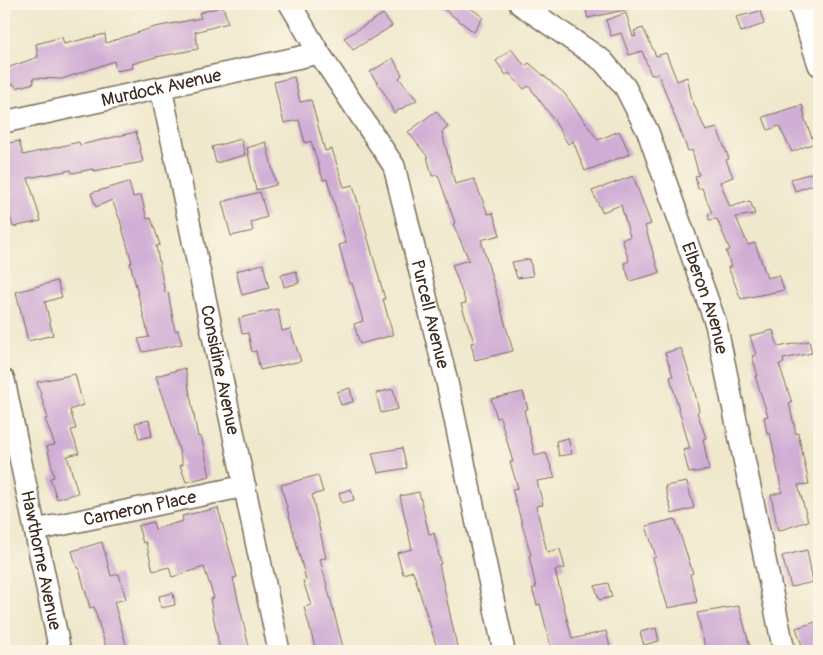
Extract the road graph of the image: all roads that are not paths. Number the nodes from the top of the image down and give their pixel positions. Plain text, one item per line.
1 (290, 4) edge
2 (520, 4) edge
3 (799, 4) edge
4 (319, 53) junction
5 (819, 65) edge
6 (161, 88) junction
7 (4, 122) edge
8 (4, 380) edge
9 (245, 486) junction
10 (36, 530) junction
11 (60, 651) edge
12 (279, 651) edge
13 (504, 651) edge
14 (784, 651) edge

1 - 4 street, Purcell Avenue
2 - 14 street, Elberon Avenue
3 - 5 street
4 - 6 street, Murdock Avenue
4 - 13 street, Purcell Avenue
6 - 7 street, Murdock Avenue
6 - 9 street, Considine Avenue
8 - 10 street, Hawthorne Avenue
9 - 10 street, Cameron Place
9 - 12 street, Considine Avenue
10 - 11 street, Hawthorne Avenue

